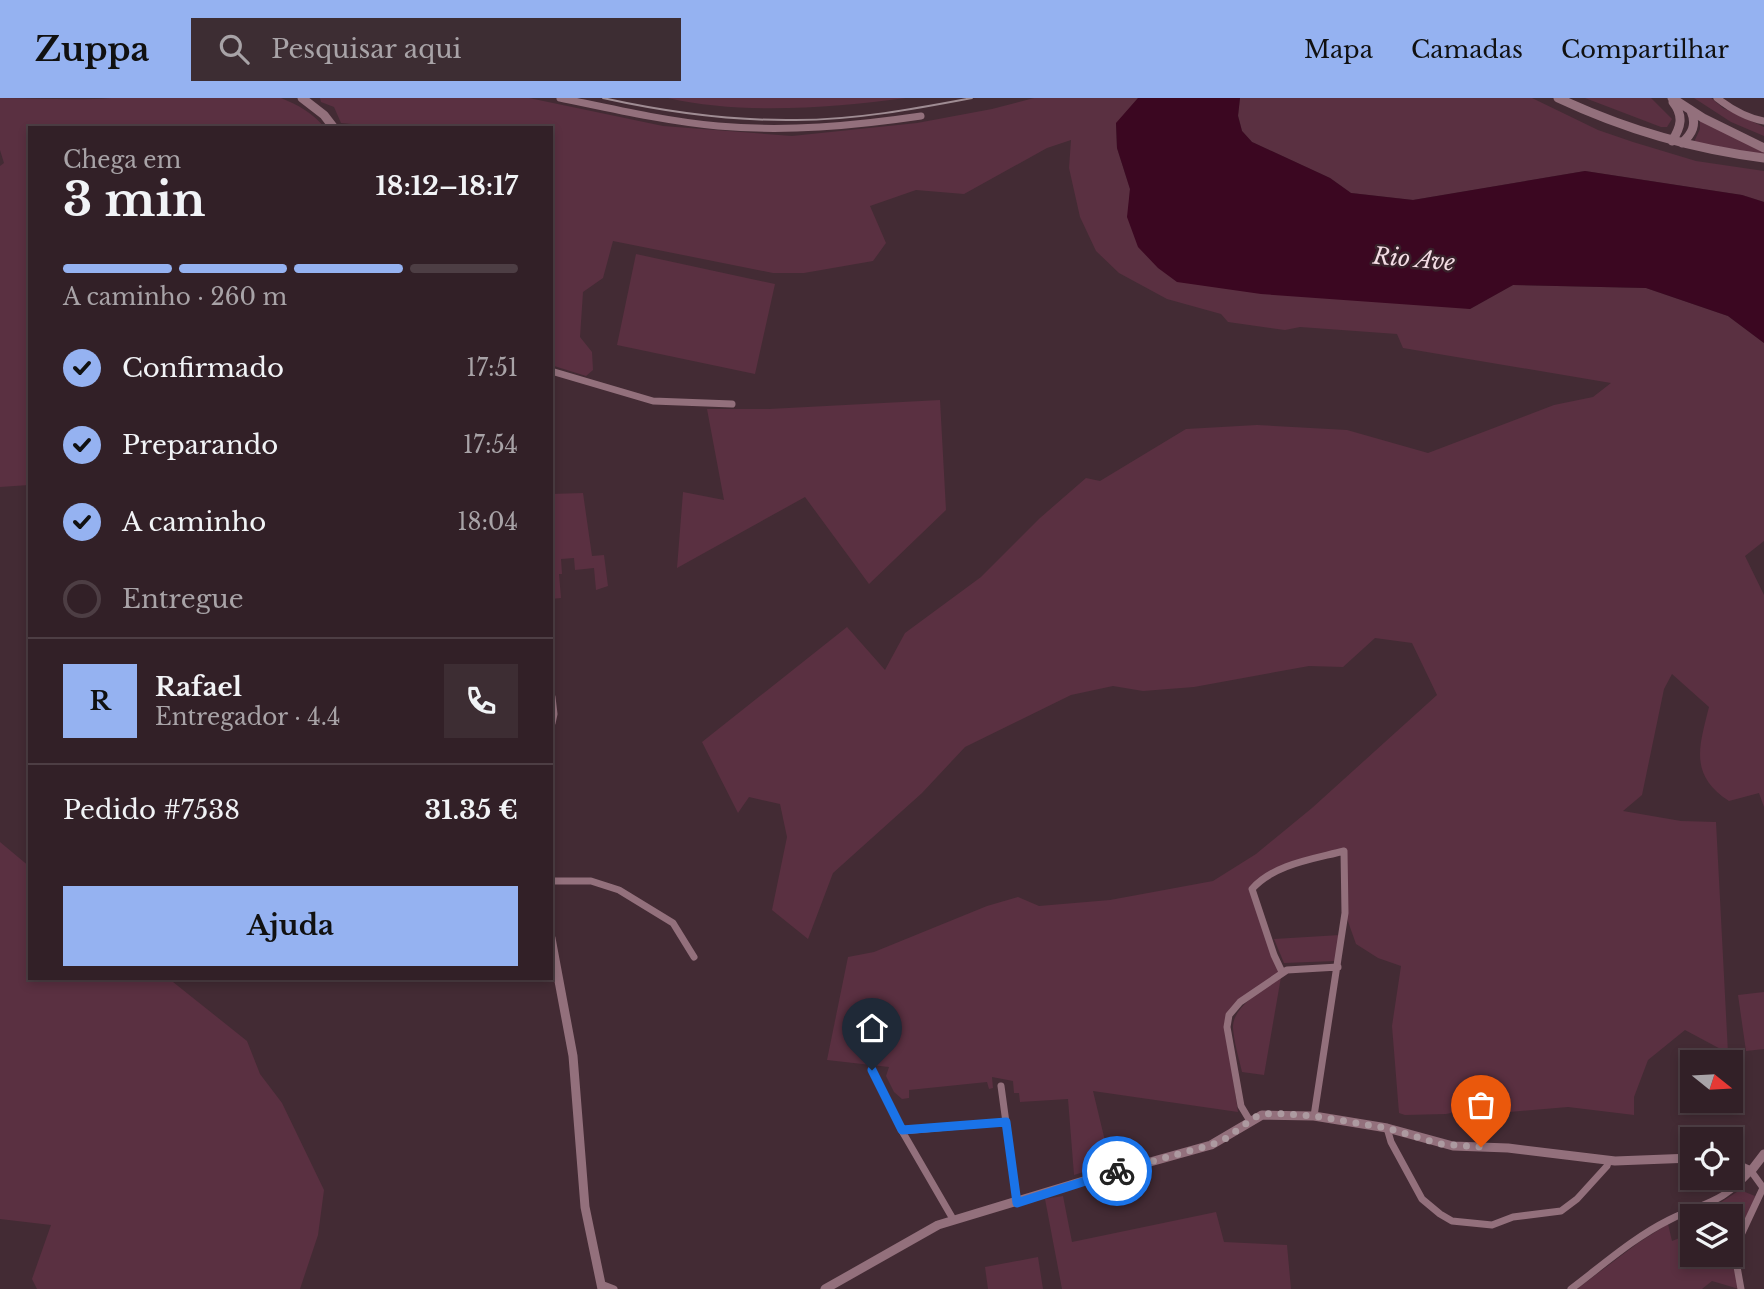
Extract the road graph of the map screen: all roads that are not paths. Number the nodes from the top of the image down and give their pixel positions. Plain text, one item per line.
1 (302, 98) edge
2 (560, 98) edge
3 (1558, 98) edge
4 (1671, 98) edge
5 (1717, 98) edge
6 (1690, 110) junction
7 (921, 116) dead end
8 (1764, 121) edge
9 (332, 126) edge
10 (1677, 142) junction
11 (1764, 148) edge
12 (1764, 158) edge
13 (553, 371) edge
14 (732, 404) dead end
15 (553, 881) edge
16 (553, 949) edge
17 (694, 957) dead end
18 (1338, 967) junction
19 (1282, 972) junction
20 (872, 1070) dead end
21 (1001, 1086) dead end
22 (1314, 1116) junction
23 (1250, 1121) junction
24 (1006, 1122) junction
25 (1387, 1128) junction
26 (902, 1130) junction
27 (1764, 1154) edge
28 (1680, 1158) edge
29 (1609, 1160) junction
30 (1743, 1167) edge
31 (1751, 1171) junction
32 (1763, 1188) edge
33 (1017, 1203) junction
34 (953, 1219) junction
35 (601, 1287) edge
36 (614, 1289) edge
37 (825, 1289) edge
38 (1571, 1289) edge
39 (1741, 1289) edge

1 - 9 street
2 - 7 street
3 - 10 street
4 - 6 street
4 - 10 street
5 - 8 street
6 - 10 street
6 - 11 street
10 - 12 street
13 - 14 street
15 - 17 street
16 - 35 street
18 - 19 street
18 - 19 street
18 - 22 street
19 - 23 street
20 - 26 street
21 - 24 street
22 - 23 street
22 - 25 street
23 - 33 street
24 - 26 street
24 - 33 street
25 - 29 street
25 - 29 street
26 - 34 street
27 - 31 street
28 - 29 street
30 - 31 street
31 - 32 street
31 - 38 street
32 - 39 street
33 - 34 street
34 - 37 street
35 - 36 street

